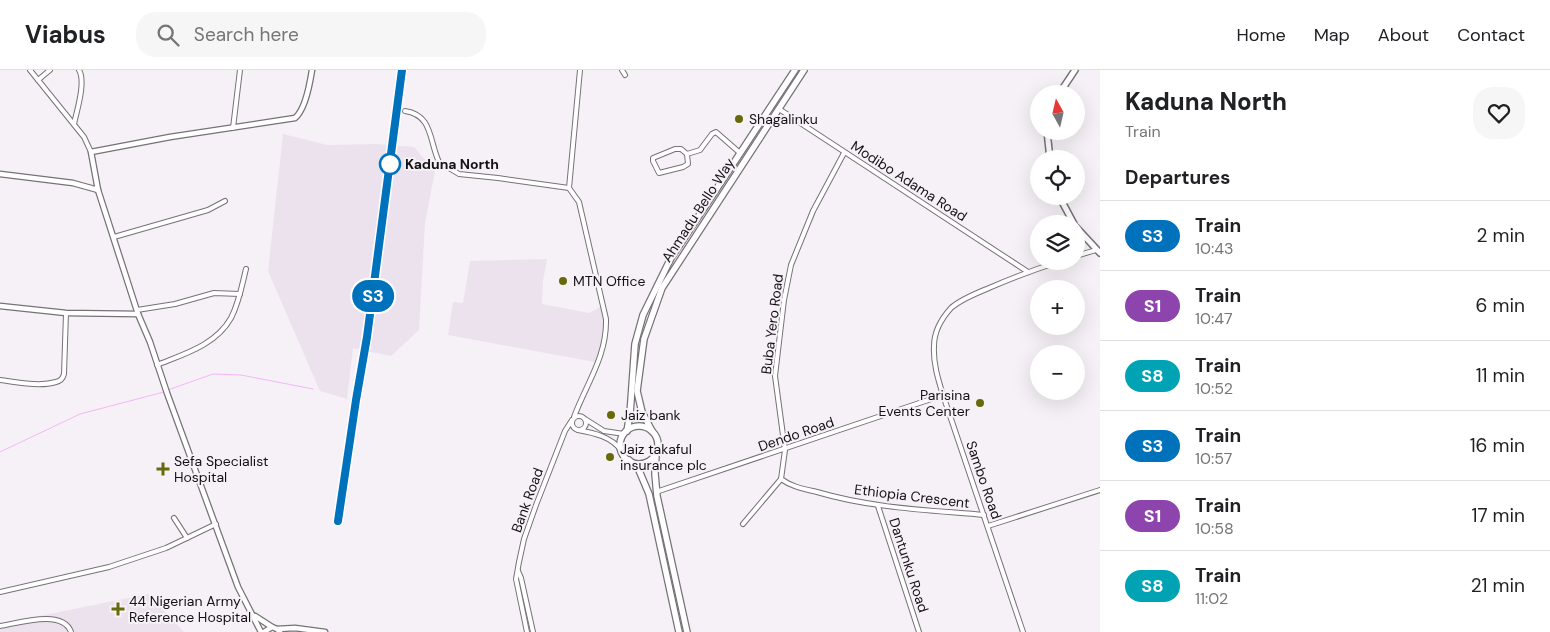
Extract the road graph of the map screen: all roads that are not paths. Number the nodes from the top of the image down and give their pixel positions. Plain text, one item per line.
1 (30, 70) edge
2 (50, 70) edge
3 (79, 70) edge
4 (240, 70) edge
5 (312, 70) edge
6 (580, 70) edge
7 (622, 70) edge
8 (796, 70) edge
9 (804, 70) edge
10 (1075, 70) edge
11 (625, 75) dead end
12 (38, 80) junction
13 (1065, 85) edge
14 (779, 109) junction
15 (405, 111) dead end
16 (74, 124) junction
17 (232, 128) junction
18 (91, 152) junction
19 (844, 152) junction
20 (740, 153) junction
21 (688, 154) junction
22 (0, 174) edge
23 (569, 188) junction
24 (98, 190) junction
25 (225, 201) dead end
26 (1085, 236) edge
27 (114, 237) junction
28 (1098, 251) edge
29 (1085, 254) edge
30 (246, 269) dead end
31 (1034, 270) edge
32 (1028, 272) junction
33 (240, 294) junction
34 (0, 306) edge
35 (138, 312) junction
36 (66, 313) junction
37 (157, 365) junction
38 (0, 380) edge
39 (943, 395) junction
40 (580, 403) junction
41 (583, 418) junction
42 (572, 419) junction
43 (577, 430) junction
44 (652, 431) junction
45 (625, 433) junction
46 (562, 437) junction
47 (622, 450) junction
48 (785, 450) junction
49 (656, 454) junction
50 (629, 460) junction
51 (781, 479) junction
52 (1100, 490) edge
53 (656, 492) junction
54 (878, 506) junction
55 (984, 515) junction
56 (174, 518) dead end
57 (216, 524) junction
58 (743, 524) dead end
59 (988, 526) junction
60 (187, 538) junction
61 (518, 571) junction
62 (0, 592) edge
63 (253, 614) junction
64 (0, 626) edge
65 (276, 629) edge
66 (71, 632) edge
67 (262, 632) edge
68 (325, 632) edge
69 (527, 632) edge
70 (533, 632) edge
71 (679, 632) edge
72 (687, 632) edge
73 (919, 632) edge
74 (1023, 632) edge

1 - 12 street
2 - 12 street
3 - 16 street
4 - 17 street
5 - 17 street
6 - 23 street
7 - 11 street
8 - 20 main road, Ahmadu Bello Way
9 - 14 main road, Ahmadu Bello Way
10 - 13 main road
12 - 16 street
14 - 19 street, Modibo Adama Road
14 - 44 main road, Ahmadu Bello Way
15 - 23 street
16 - 18 street
17 - 18 street
18 - 24 street
19 - 32 street, Modibo Adama Road
19 - 48 street, Buba Yero Road
20 - 21 street
20 - 45 main road, Ahmadu Bello Way
21 - 21 street
22 - 24 street
23 - 40 street, Bank Road
24 - 27 street
25 - 27 street
26 - 28 main road
27 - 35 street
28 - 29 street
30 - 33 street
31 - 32 street, Sambo Road
32 - 39 street, Sambo Road
33 - 35 street
33 - 37 street
34 - 36 street
35 - 36 street
35 - 37 street
36 - 38 street
37 - 57 street
39 - 48 street, Dendo Road
39 - 55 street, Sambo Road
40 - 41 street
40 - 42 street, Bank Road
41 - 42 street
41 - 43 street
41 - 45 street
42 - 43 street
42 - 46 street, Bank Road
43 - 46 street
43 - 47 street
44 - 45 main road
44 - 49 main road
45 - 47 main road
46 - 61 street, Bank Road
47 - 50 main road
48 - 51 street
48 - 53 street, Dendo Road
49 - 50 main road
49 - 53 main road
50 - 71 main road
51 - 54 street, Ethiopia Crescent
51 - 58 street
52 - 59 street
53 - 72 main road
54 - 55 street, Ethiopia Crescent
54 - 73 street, Dantunku Road
55 - 59 street, Sambo Road
56 - 60 street
57 - 60 street
57 - 63 street
59 - 74 street, Sambo Road
60 - 62 street
61 - 69 street, Bank Road
61 - 70 street, Bank Road
63 - 65 street
63 - 67 street
64 - 66 street
65 - 67 street
65 - 68 street

